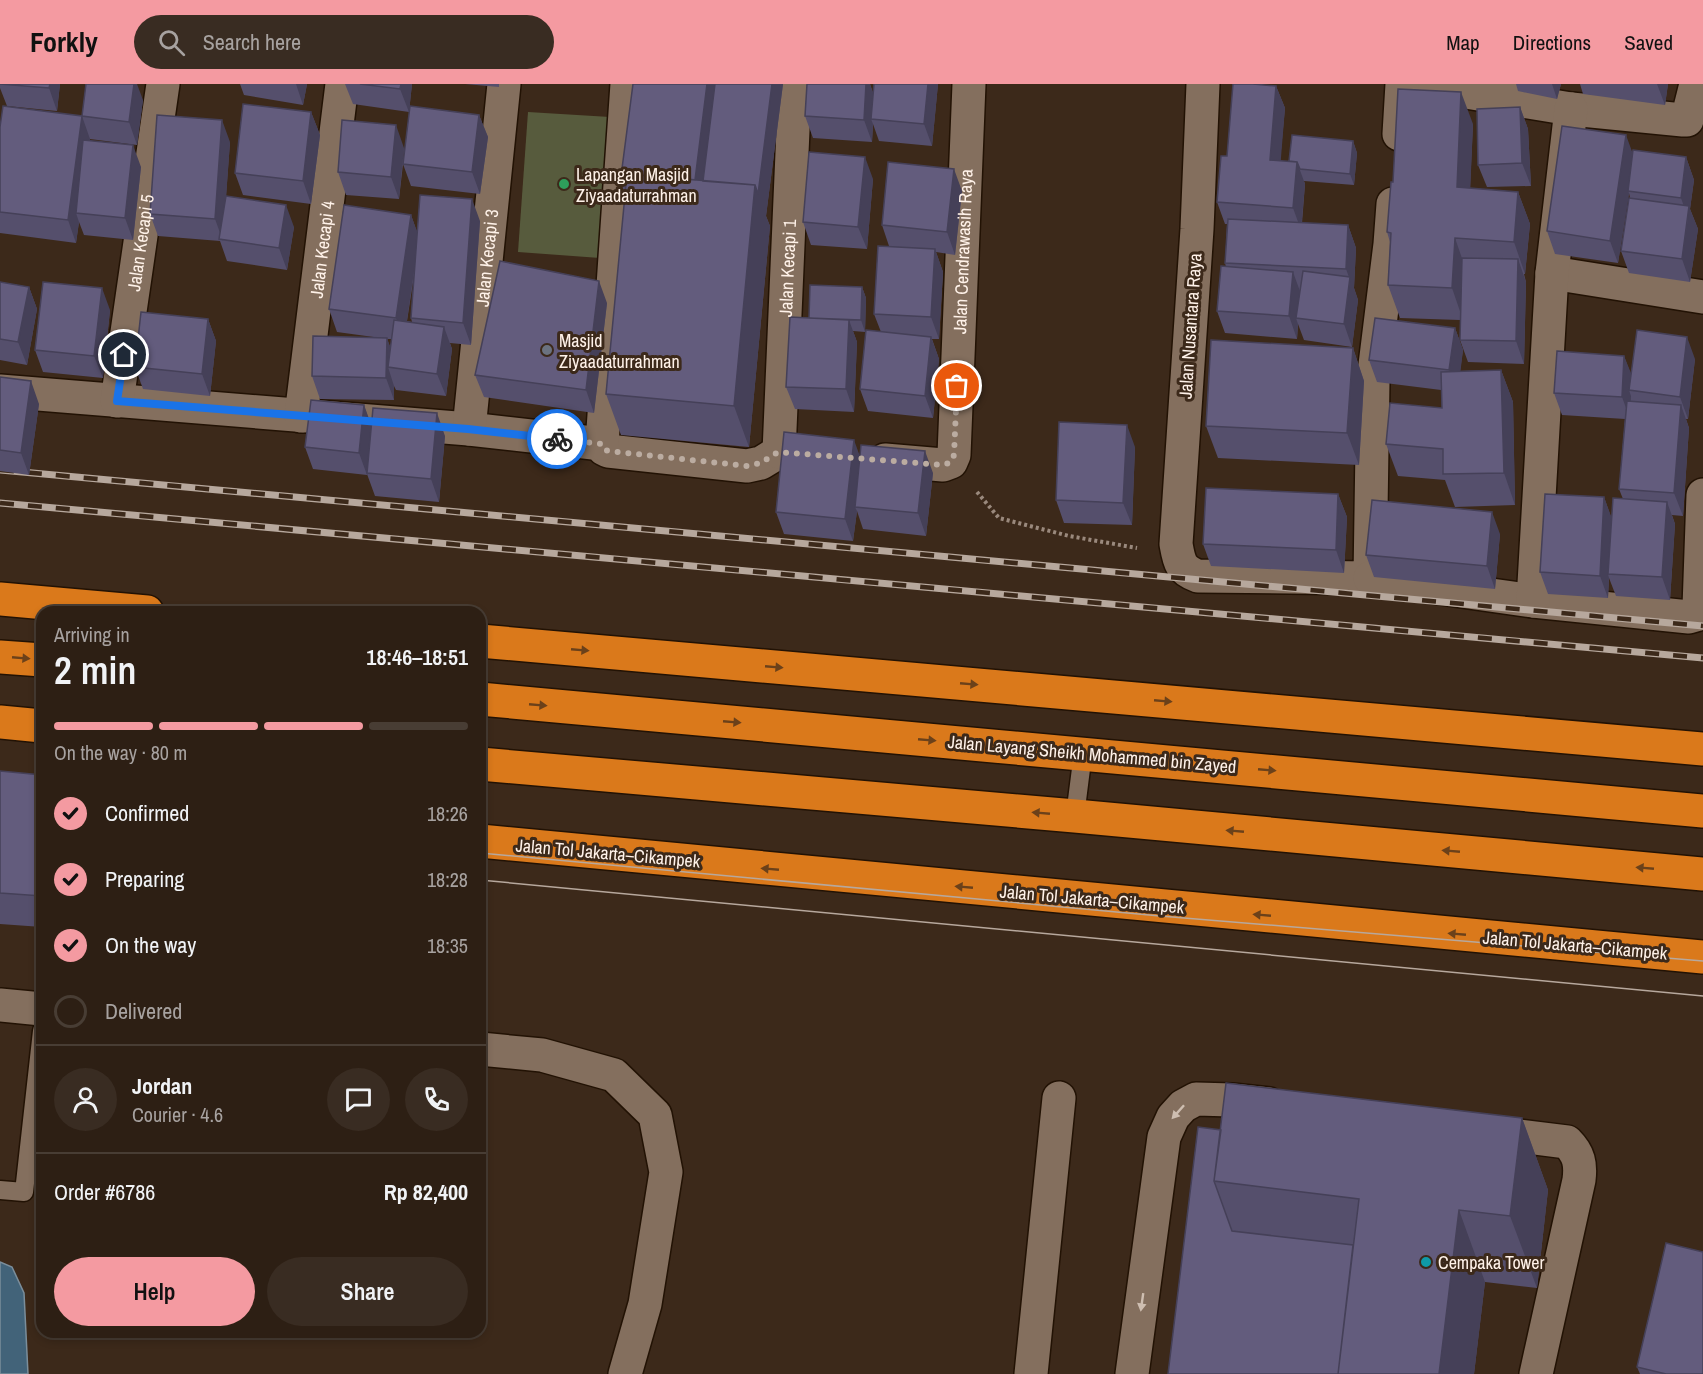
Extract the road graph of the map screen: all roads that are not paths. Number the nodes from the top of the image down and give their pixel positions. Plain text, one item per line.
1 (163, 84) edge
2 (342, 84) edge
3 (504, 84) edge
4 (627, 84) edge
5 (795, 84) edge
6 (969, 84) edge
7 (1203, 84) edge
8 (1402, 84) edge
9 (1417, 84) edge
10 (1696, 84) edge
11 (1572, 109) junction
12 (1552, 273) junction
13 (1703, 297) edge
14 (0, 391) edge
15 (117, 401) junction
16 (301, 416) junction
17 (468, 429) junction
18 (602, 444) junction
19 (778, 452) junction
20 (1703, 495) edge
21 (1370, 578) junction
22 (0, 599) edge
23 (1533, 601) junction
24 (79, 606) edge
25 (486, 642) edge
26 (0, 657) edge
27 (36, 660) edge
28 (486, 700) edge
29 (0, 722) edge
30 (36, 725) edge
31 (1703, 749) edge
32 (1083, 753) junction
33 (486, 765) edge
34 (1703, 810) edge
35 (1075, 816) junction
36 (486, 842) edge
37 (1703, 874) edge
38 (1703, 957) edge
39 (0, 1005) edge
40 (36, 1008) edge
41 (486, 1050) edge
42 (36, 1084) edge
43 (1059, 1098) dead end
44 (1301, 1108) edge
45 (1451, 1127) edge
46 (0, 1190) edge
47 (625, 1374) edge
48 (1031, 1374) edge
49 (1132, 1374) edge
50 (1536, 1374) edge

1 - 15 street, Jalan Kecapi 5
2 - 16 street, Jalan Kecapi 4
3 - 17 street, Jalan Kecapi 3
4 - 18 street
5 - 19 street, Jalan Kecapi 1
6 - 19 street, Jalan Cendrawasih Raya
7 - 21 street, Jalan Nusantara Raya
8 - 21 street
9 - 11 street
10 - 11 street
11 - 12 street
12 - 13 street
12 - 23 street
14 - 15 street
15 - 16 street
16 - 17 street
17 - 18 street
18 - 19 street
20 - 23 street
21 - 23 street
22 - 24 highway
25 -> 31 highway
26 -> 27 highway
28 -> 32 highway, Jalan Layang Sheikh Mohammed bin Zayed
29 - 30 highway
32 -> 34 highway, Jalan Layang Sheikh Mohammed bin Zayed
32 - 35 lane
35 -> 33 highway
37 -> 35 highway
38 -> 36 highway, Jalan Tol Jakarta–Cikampek
39 - 40 street
41 - 47 street
42 - 46 lane
43 - 48 street
44 -> 49 street
45 - 50 street

